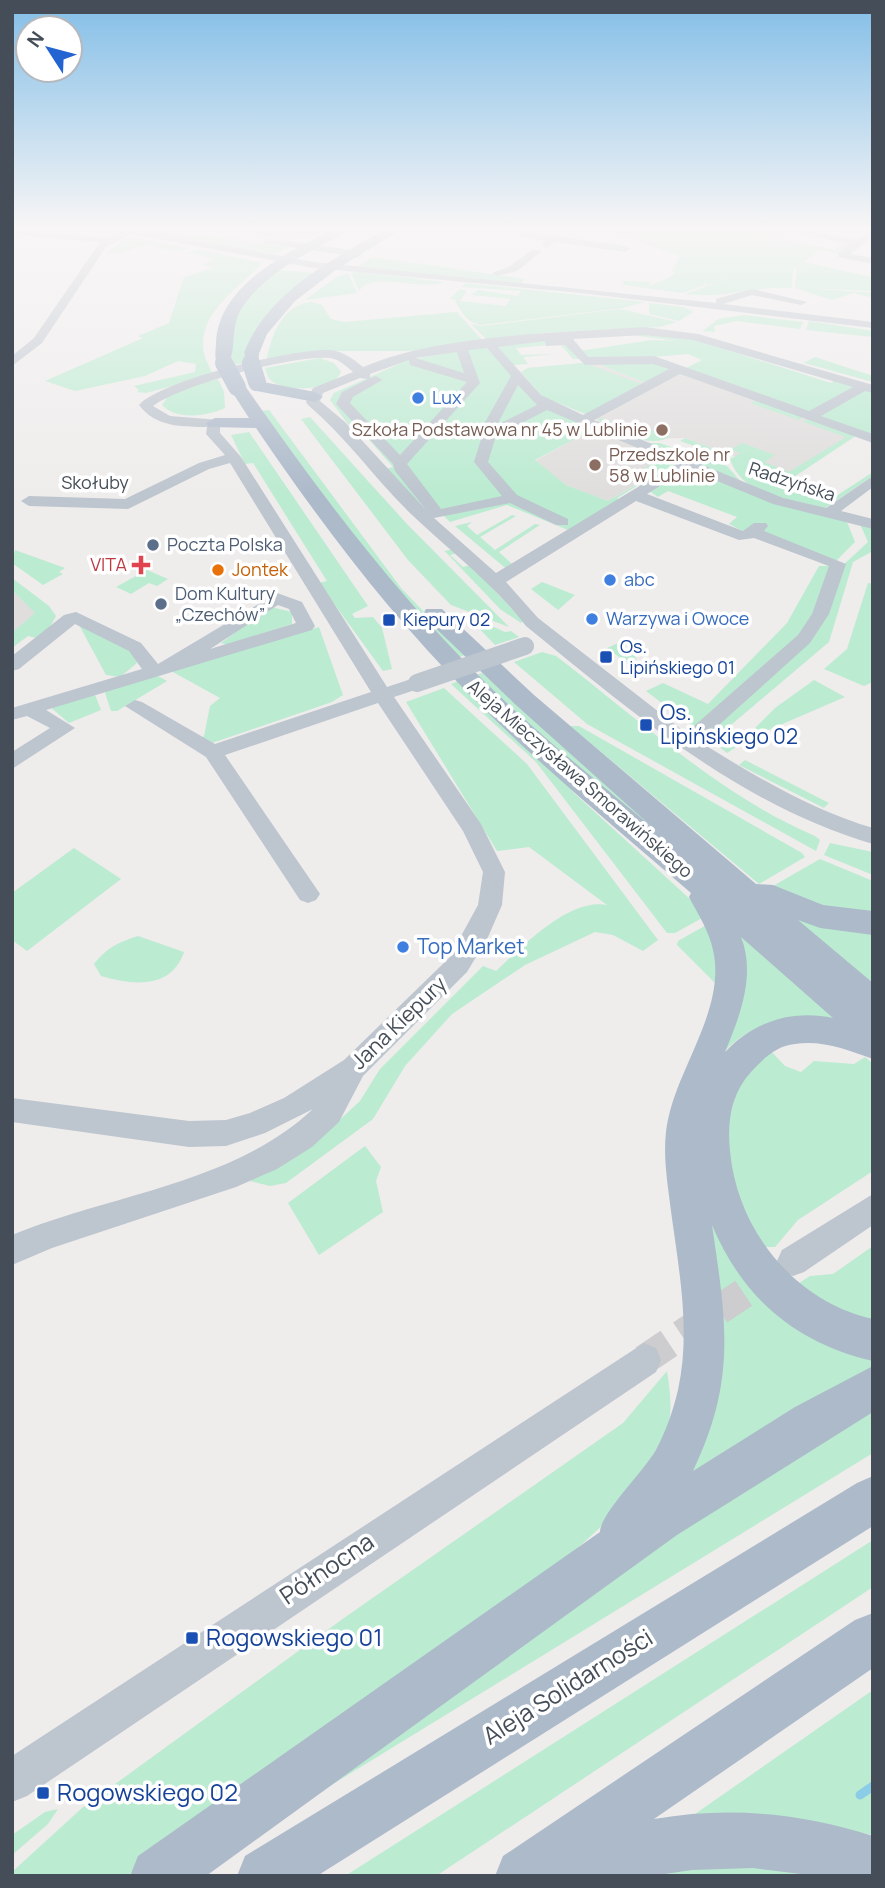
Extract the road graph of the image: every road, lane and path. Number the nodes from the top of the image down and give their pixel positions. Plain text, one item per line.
1 (53, 318) edge
2 (229, 318) edge
3 (268, 318) edge
4 (693, 318) edge
5 (697, 318) edge
6 (822, 318) edge
7 (854, 318) edge
8 (873, 320) edge
9 (873, 325) edge
10 (675, 333) junction
11 (689, 336) junction
12 (641, 339) dead end
13 (491, 345) junction
14 (572, 346) junction
15 (461, 347) junction
16 (714, 348) junction
17 (326, 354) junction
18 (307, 357) junction
19 (412, 358) junction
20 (12, 362) edge
21 (363, 376) junction
22 (517, 376) junction
23 (474, 380) junction
24 (257, 384) junction
25 (239, 391) junction
26 (864, 391) edge
27 (315, 397) junction
28 (503, 403) junction
29 (547, 405) junction
30 (274, 413) junction
31 (806, 418) junction
32 (213, 420) junction
33 (584, 420) junction
34 (490, 433) junction
35 (873, 439) edge
36 (304, 449) dead end
37 (234, 457) junction
38 (687, 463) junction
39 (400, 466) junction
40 (383, 472) junction
41 (863, 489) edge
42 (635, 495) junction
43 (512, 498) junction
44 (29, 501) dead end
45 (830, 512) dead end
46 (562, 522) dead end
47 (873, 524) edge
48 (495, 581) junction
49 (555, 635) junction
50 (12, 665) edge
51 (162, 668) junction
52 (383, 695) junction
53 (135, 706) dead end
54 (21, 711) edge
55 (687, 743) junction
56 (213, 752) junction
57 (12, 762) edge
58 (873, 836) edge
59 (702, 870) junction
60 (309, 894) dead end
61 (873, 923) edge
62 (873, 1003) edge
63 (873, 1032) edge
64 (873, 1045) edge
65 (354, 1068) junction
66 (12, 1110) edge
67 (873, 1208) edge
68 (12, 1250) edge
69 (793, 1261) tunnel mouth
70 (873, 1340) edge
71 (643, 1360) tunnel mouth
72 (873, 1388) edge
73 (873, 1499) edge
74 (566, 1583) junction
75 (873, 1638) edge
76 (12, 1781) edge
77 (873, 1864) edge
78 (158, 1876) edge
79 (265, 1876) edge
80 (523, 1876) edge
81 (536, 1876) edge

1 - 20 street
2 - 25 main road, Aleja Mieczysława Smorawińskiego, bridge
3 - 24 main road, Aleja Mieczysława Smorawińskiego, bridge
4 - 10 street
5 - 11 street
6 - 9 street
7 - 8 street
10 - 11 street
10 - 13 street
11 - 16 street
12 - 14 street
13 - 14 street
13 - 15 street
13 - 22 street, Radzyńska
14 - 16 street
14 - 31 street
15 - 19 street
15 - 23 street
16 - 26 street
17 - 18 street
17 - 19 street
17 - 21 street
18 - 21 street
18 - 32 street
19 - 21 street
19 - 23 street
21 - 27 street
21 - 39 street
22 - 28 street
22 - 29 street, Radzyńska
23 - 39 street
24 - 27 main road
24 - 30 main road, Aleja Mieczysława Smorawińskiego
25 - 30 main road, Aleja Mieczysława Smorawińskiego
25 - 32 main road
26 - 31 street
27 - 30 main road
27 - 40 street
28 - 29 street
28 - 34 street
29 - 33 street, Radzyńska
29 - 34 street
30 - 32 main road
30 - 59 main road, Aleja Mieczysława Smorawińskiego
31 - 33 street
31 - 35 street
32 - 37 street, Jana Kiepury
33 - 38 street, Radzyńska
34 - 43 street
36 - 59 main road, Aleja Mieczysława Smorawińskiego
37 - 44 street, Skołuby
37 - 52 street, Jana Kiepury
38 - 42 street
38 - 47 street, Radzyńska
39 - 40 street
39 - 43 street
40 - 48 street
41 - 45 street
42 - 48 street
42 - 55 street
43 - 46 street
48 - 49 street
49 - 52 street, bridge
49 - 55 street
50 - 51 street
51 - 51 street
51 - 54 street
52 - 56 street
52 - 65 street, Jana Kiepury
53 - 56 street
54 - 57 street
55 - 58 street
56 - 60 street
59 - 61 main road
59 - 62 main road, Aleja Mieczysława Smorawińskiego
59 - 63 main road, Aleja Mieczysława Smorawińskiego
59 - 74 main road
64 - 70 main road
65 - 66 street, Jana Kiepury
65 - 68 street
67 - 69 street
71 - 76 street, Północna
72 - 74 main road
73 - 79 main road, Aleja Solidarności
74 - 78 main road
75 - 80 main road
77 - 81 main road

